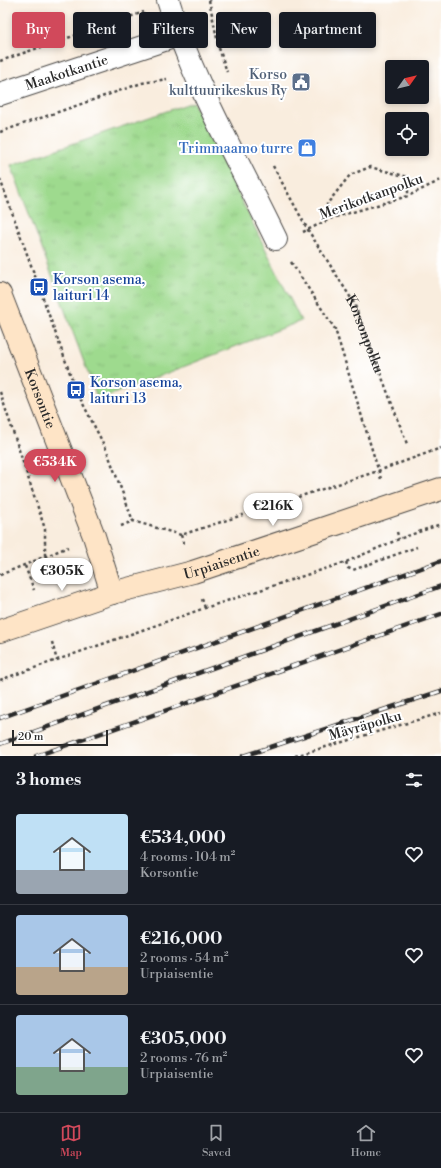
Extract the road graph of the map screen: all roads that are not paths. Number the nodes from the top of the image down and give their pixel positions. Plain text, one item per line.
1 (168, 0) edge
2 (172, 12) edge
3 (140, 48) edge
4 (184, 48) edge
5 (0, 94) edge
6 (276, 239) road end
7 (0, 294) edge
8 (441, 488) edge
9 (112, 593) junction
10 (0, 631) edge

1 - 2 street
3 - 5 street, Maakotkantie
4 - 6 street
7 - 9 main road, Korsontie
8 - 9 main road, Urpiaisentie
9 - 10 main road, Urpiaisentie

